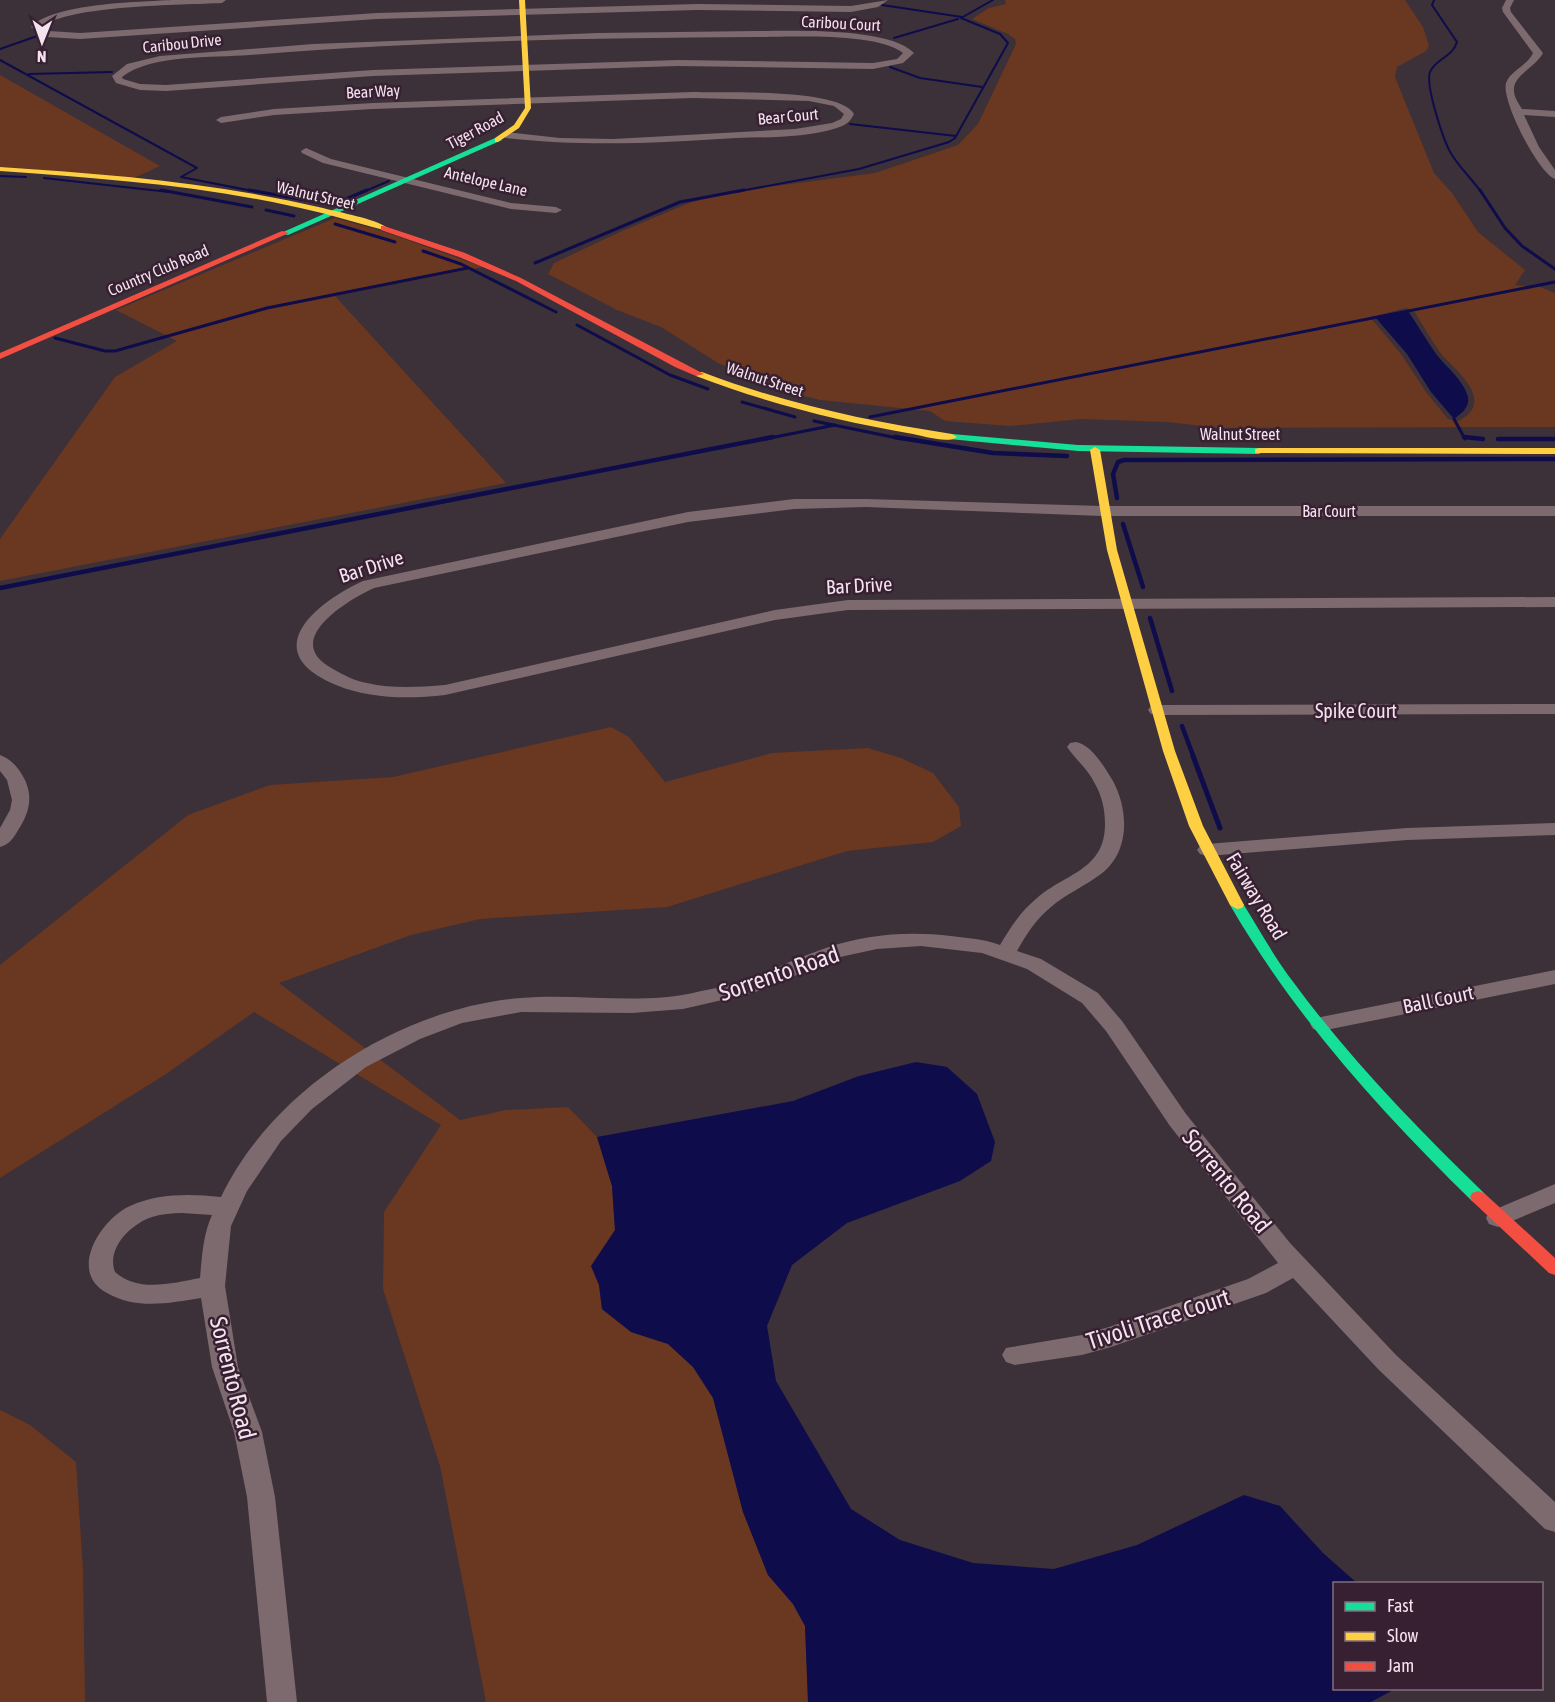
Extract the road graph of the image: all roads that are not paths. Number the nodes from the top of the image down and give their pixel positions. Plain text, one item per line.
1 (222, 0) edge
2 (884, 0) edge
3 (1510, 0) edge
4 (523, 6) edge
5 (525, 39) junction
6 (526, 68) junction
7 (528, 100) junction
8 (1519, 112) junction
9 (1555, 114) edge
10 (221, 120) dead end
11 (506, 135) junction
12 (306, 151) dead end
13 (0, 169) edge
14 (1555, 176) edge
15 (410, 180) junction
16 (556, 210) dead end
17 (330, 214) junction
18 (0, 356) edge
19 (1095, 450) junction
20 (1555, 451) edge
21 (1102, 511) junction
22 (1555, 511) edge
23 (1555, 602) edge
24 (1126, 604) junction
25 (1156, 710) junction
26 (1555, 710) edge
27 (1076, 747) dead end
28 (0, 761) edge
29 (1555, 829) edge
30 (0, 841) edge
31 (1207, 850) junction
32 (1005, 953) junction
33 (1555, 977) edge
34 (1321, 1024) junction
35 (1555, 1193) edge
36 (227, 1207) junction
37 (1498, 1218) junction
38 (1296, 1265) junction
39 (1555, 1268) edge
40 (212, 1286) junction
41 (1015, 1354) dead end
42 (1555, 1520) edge
43 (282, 1702) edge

1 - 4 street
2 - 4 street
3 - 8 street
4 - 5 street, Tiger Road
5 - 6 street, Tiger Road
5 - 6 street, Caribou Court
5 - 6 street, Caribou Drive
6 - 7 street, Tiger Road
7 - 10 street, Bear Way
7 - 11 street, Tiger Road
7 - 11 street, Bear Court
8 - 9 street
8 - 14 street
11 - 15 street, Tiger Road
12 - 15 street, Antelope Lane
13 - 17 street, Walnut Street
15 - 16 street, Antelope Lane
15 - 17 street, Tiger Road
17 - 18 street, Country Club Road
17 - 19 street, Walnut Street
19 - 20 street, Walnut Street
19 - 21 street, Fairway Road
21 - 22 street, Bar Court
21 - 24 street, Fairway Road
21 - 24 street, Bar Drive
23 - 24 street
24 - 25 street, Fairway Road
25 - 26 street, Spike Court
25 - 31 street, Fairway Road
27 - 32 street
28 - 30 street
29 - 31 street
31 - 34 street, Fairway Road
32 - 36 street, Sorrento Road
32 - 38 street, Sorrento Road
33 - 34 street, Ball Court
34 - 37 street, Fairway Road
35 - 37 street
36 - 40 street, Sorrento Road
36 - 40 street
37 - 39 street, Fairway Road
38 - 41 street, Tivoli Trace Court
38 - 42 street, Sorrento Road
40 - 43 street, Sorrento Road

